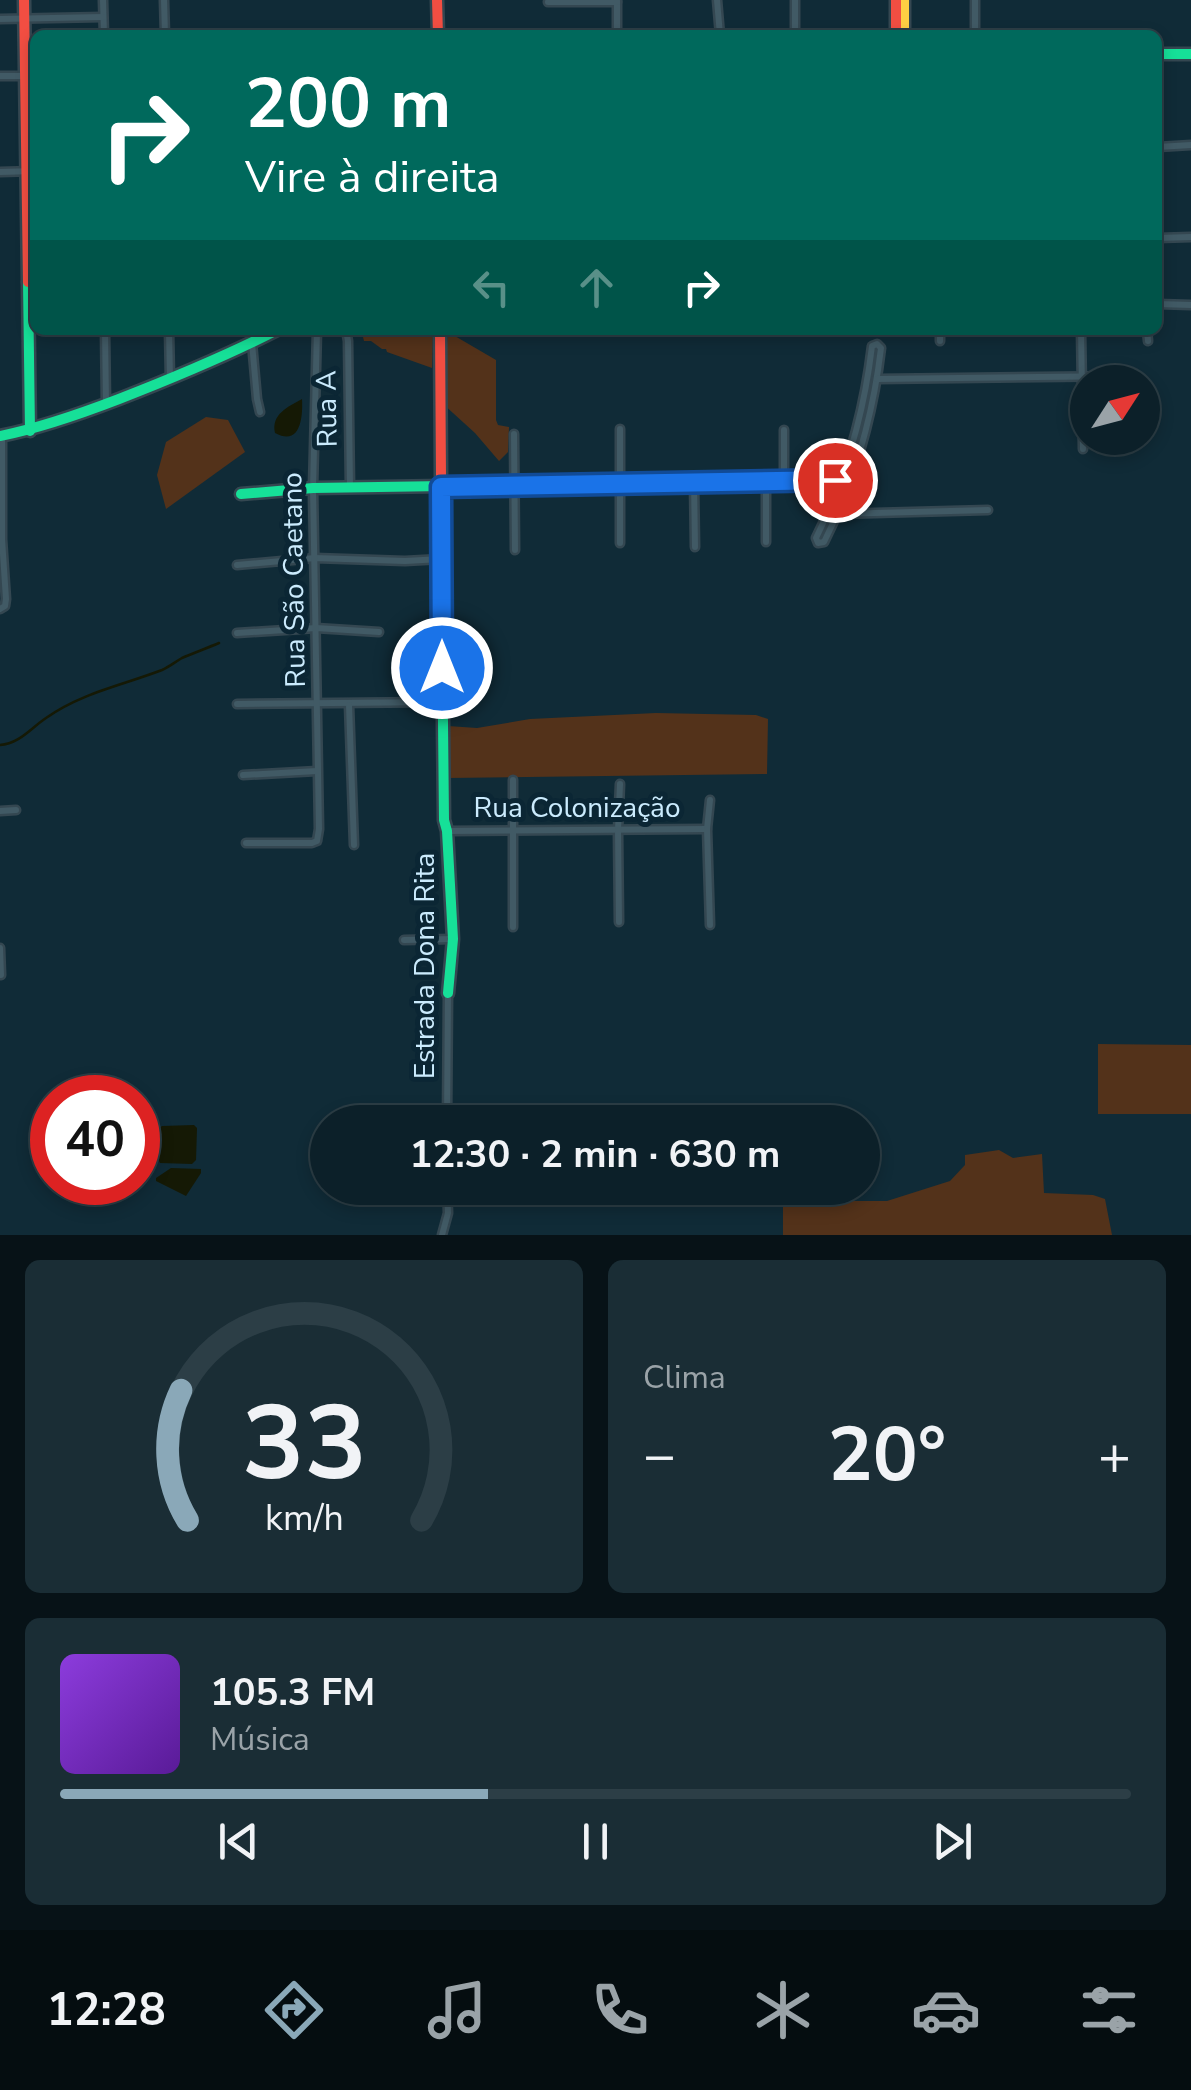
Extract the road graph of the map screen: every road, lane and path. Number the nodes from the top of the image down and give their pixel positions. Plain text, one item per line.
1 (24, 0) edge
2 (103, 0) edge
3 (164, 0) edge
4 (437, 0) edge
5 (718, 0) edge
6 (794, 0) edge
7 (900, 0) edge
8 (975, 0) edge
9 (617, 1) edge
10 (548, 2) edge
11 (103, 16) junction
12 (24, 18) junction
13 (0, 19) edge
14 (104, 30) edge
15 (164, 30) edge
16 (438, 30) edge
17 (617, 30) edge
18 (720, 30) edge
19 (795, 30) edge
20 (900, 30) edge
21 (975, 30) edge
22 (1162, 54) edge
23 (1191, 54) edge
24 (0, 76) edge
25 (30, 76) edge
26 (1191, 145) edge
27 (1162, 147) edge
28 (30, 171) edge
29 (0, 172) edge
30 (1191, 237) edge
31 (1162, 238) edge
32 (1162, 304) edge
33 (1191, 305) edge
34 (30, 335) edge
35 (105, 335) edge
36 (170, 335) edge
37 (267, 335) edge
38 (318, 335) edge
39 (347, 335) edge
40 (440, 335) edge
41 (940, 335) edge
42 (1080, 335) edge
43 (1148, 335) edge
44 (940, 341) dead end
45 (1148, 341) dead end
46 (252, 343) junction
47 (1082, 365) edge
48 (1070, 375) edge
49 (170, 380) junction
50 (106, 404) junction
51 (260, 412) dead end
52 (620, 429) dead end
53 (784, 430) dead end
54 (30, 431) junction
55 (514, 434) dead end
56 (1, 436) edge
57 (766, 481) junction
58 (784, 481) junction
59 (694, 482) junction
60 (620, 484) junction
61 (845, 484) junction
62 (514, 486) junction
63 (441, 487) junction
64 (313, 488) junction
65 (350, 488) junction
66 (240, 494) dead end
67 (988, 510) dead end
68 (1, 539) edge
69 (766, 542) dead end
70 (620, 543) dead end
71 (695, 547) dead end
72 (515, 550) dead end
73 (315, 558) junction
74 (442, 559) junction
75 (237, 565) dead end
76 (1, 609) edge
77 (316, 628) junction
78 (379, 632) dead end
79 (237, 633) dead end
80 (442, 702) junction
81 (237, 704) dead end
82 (317, 704) junction
83 (349, 705) junction
84 (316, 771) junction
85 (243, 775) dead end
86 (513, 780) dead end
87 (620, 784) dead end
88 (710, 800) dead end
89 (0, 810) edge
90 (16, 810) dead end
91 (707, 829) junction
92 (514, 830) junction
93 (618, 830) junction
94 (446, 831) junction
95 (246, 843) dead end
96 (354, 845) dead end
97 (619, 922) dead end
98 (710, 925) dead end
99 (513, 926) dead end
100 (453, 939) junction
101 (404, 940) dead end
102 (0, 948) edge
103 (1, 975) edge
104 (448, 993) joint
105 (446, 1105) edge
106 (448, 1205) edge
107 (442, 1235) edge

1 - 12 street
2 - 11 street
3 - 15 street
4 - 16 street
5 - 18 street
6 - 19 street
7 - 20 street
8 - 21 street
9 - 10 street
9 - 17 street
11 - 12 street
11 - 14 street
12 - 13 street
12 - 25 street
22 - 23 street
24 - 25 street
26 - 27 street
28 - 29 street
30 - 31 street
32 - 33 street
34 - 54 street
35 - 50 street
36 - 49 street
37 - 46 street
38 - 64 street, Rua São Caetano
39 - 65 street, Rua A
40 - 63 street, Estrada Dona Rita
41 - 44 street
42 - 47 street
43 - 45 street
46 - 49 street
46 - 51 street
48 - 61 street
49 - 50 street
50 - 54 street
52 - 60 street
53 - 58 street
54 - 56 street
55 - 62 street
56 - 68 street
57 - 58 street
57 - 59 street
57 - 69 street
58 - 61 street
59 - 60 street
59 - 71 street
60 - 62 street
60 - 70 street
61 - 67 street
62 - 63 street
62 - 72 street
63 - 65 street
63 - 74 street, Estrada Dona Rita
64 - 65 street
64 - 66 street
64 - 73 street, Rua São Caetano
68 - 76 street
73 - 74 street
73 - 75 street
73 - 77 street, Rua São Caetano
74 - 80 street, Estrada Dona Rita
77 - 78 street
77 - 79 street
77 - 82 street, Rua São Caetano
80 - 83 street
80 - 94 street, Estrada Dona Rita
81 - 82 street
82 - 83 street
82 - 84 street, Rua São Caetano
83 - 96 street
84 - 85 street
84 - 95 street, Rua São Caetano
86 - 92 street
87 - 93 street
88 - 91 street
89 - 90 street
91 - 93 street, Rua Colonização
91 - 98 street
92 - 93 street, Rua Colonização
92 - 94 street, Rua Colonização
92 - 99 street
93 - 97 street
94 - 100 street, Estrada Dona Rita
100 - 101 street
100 - 104 street, Estrada Dona Rita
102 - 103 street
104 - 105 street, Estrada Dona Rita
106 - 107 street

